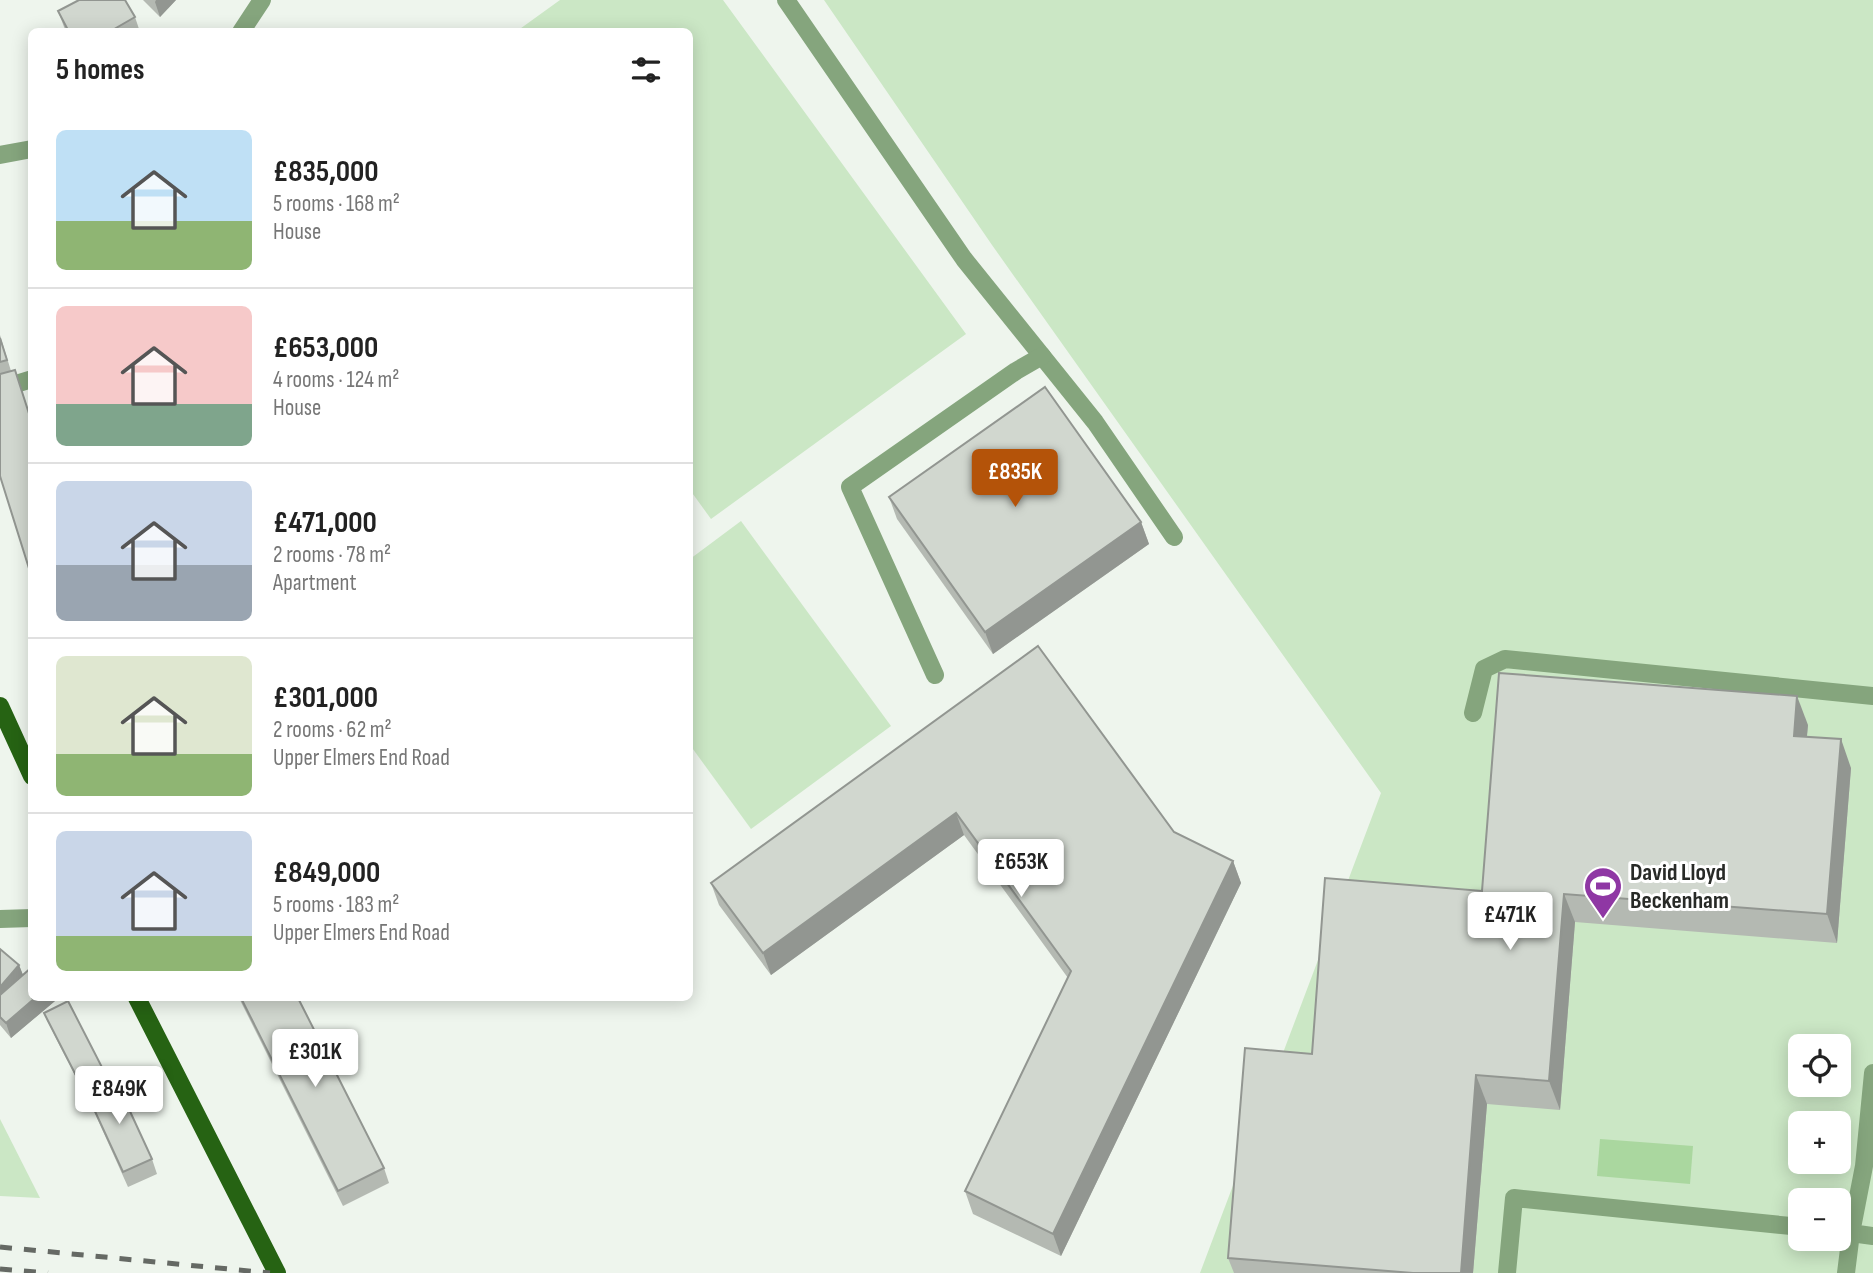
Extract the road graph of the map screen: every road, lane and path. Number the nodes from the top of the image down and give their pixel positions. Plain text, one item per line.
1 (262, 0) edge
2 (786, 0) edge
3 (244, 28) edge
4 (28, 150) edge
5 (0, 155) edge
6 (1042, 356) junction
7 (28, 380) edge
8 (0, 389) edge
9 (1174, 537) dead end
10 (935, 675) dead end
11 (1873, 696) edge
12 (0, 706) edge
13 (1473, 713) dead end
14 (28, 767) edge
15 (28, 918) edge
16 (0, 919) edge
17 (139, 1001) edge
18 (1873, 1073) edge
19 (1851, 1211) edge
20 (1788, 1226) edge
21 (1851, 1233) edge
22 (1873, 1236) edge
23 (1845, 1251) edge
24 (277, 1273) edge
25 (1507, 1273) edge
26 (1846, 1273) edge

1 - 3 street
2 - 6 street
4 - 5 street
6 - 9 street
6 - 10 street
7 - 8 street
11 - 13 street
12 - 14 main road
15 - 16 street
17 - 24 main road
18 - 19 street
20 - 25 street
21 - 22 street
23 - 26 street

